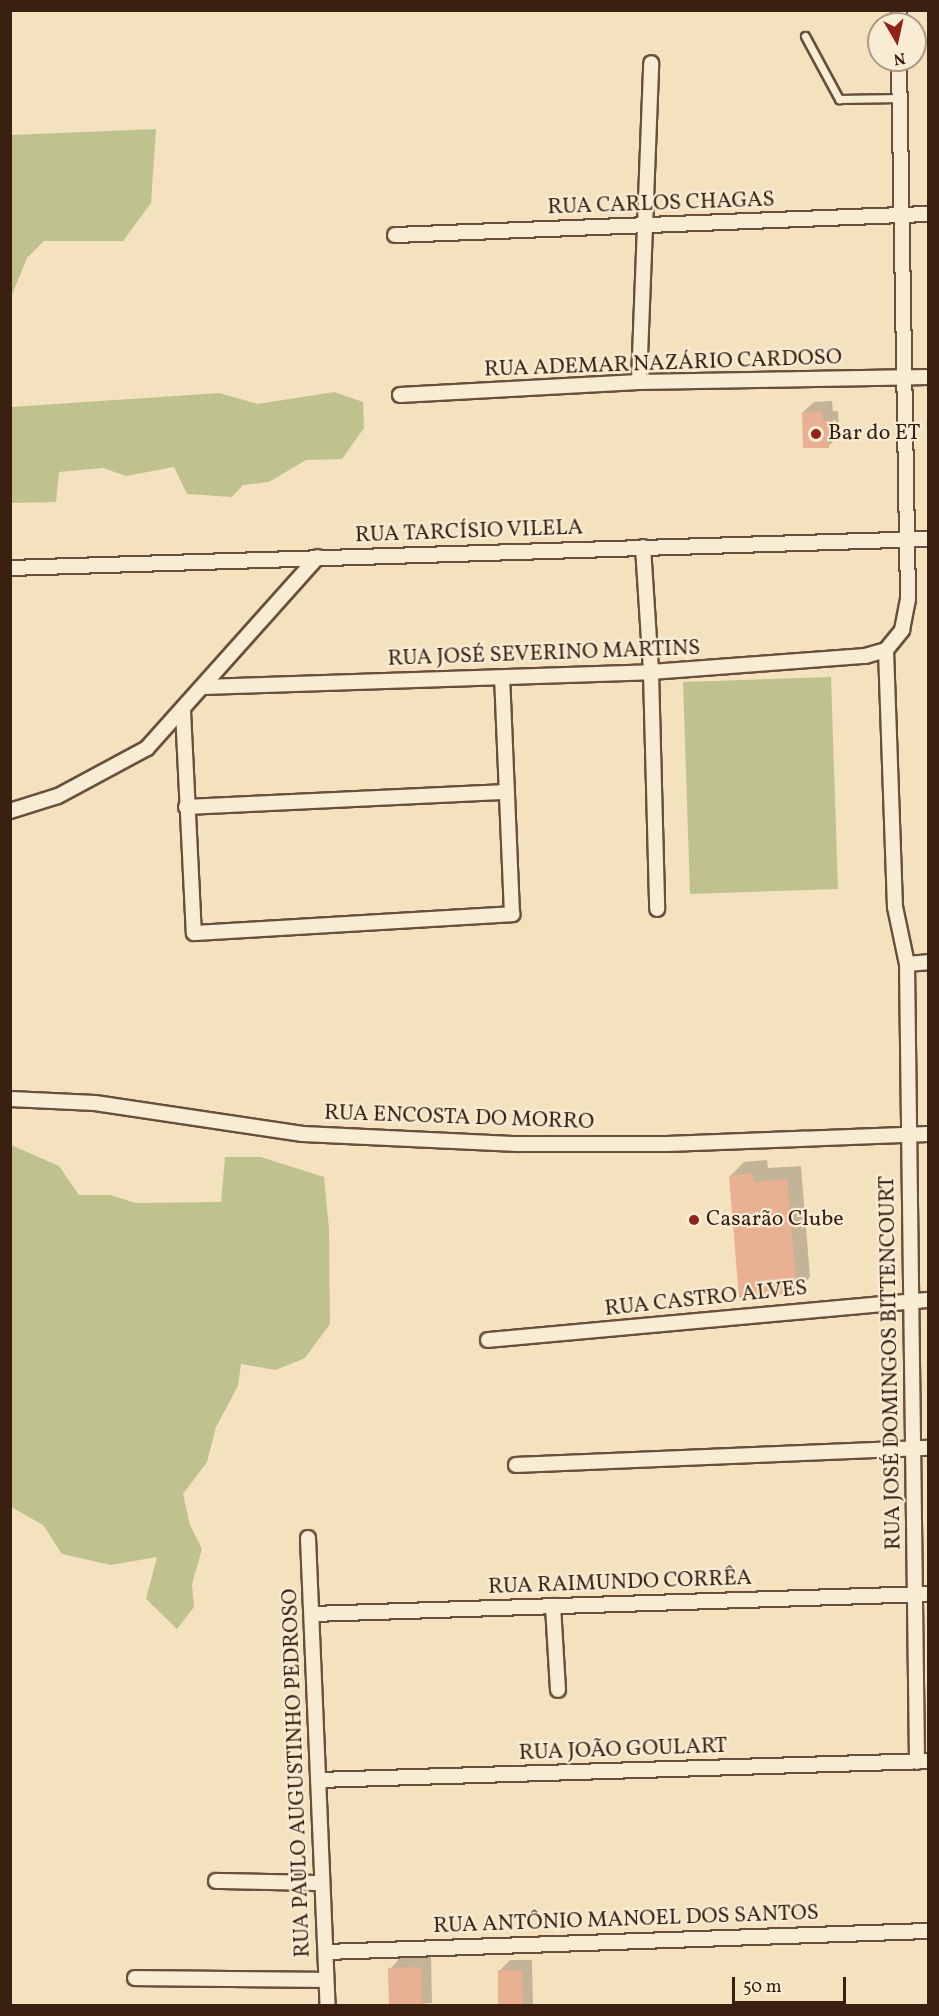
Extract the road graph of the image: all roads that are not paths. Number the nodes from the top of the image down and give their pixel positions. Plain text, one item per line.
1 (805, 36) dead end
2 (651, 63) dead end
3 (899, 72) edge
4 (900, 98) junction
5 (928, 214) edge
6 (902, 215) junction
7 (647, 225) junction
8 (395, 235) dead end
9 (904, 377) junction
10 (928, 377) edge
11 (639, 382) junction
12 (400, 395) dead end
13 (928, 539) edge
14 (907, 540) junction
15 (643, 547) junction
16 (318, 557) junction
17 (10, 568) edge
18 (886, 650) junction
19 (651, 672) junction
20 (502, 679) junction
21 (203, 687) junction
22 (183, 711) junction
23 (507, 792) junction
24 (186, 807) junction
25 (10, 811) edge
26 (657, 909) dead end
27 (928, 962) edge
28 (907, 964) junction
29 (10, 1099) edge
30 (928, 1134) edge
31 (909, 1135) junction
32 (928, 1299) edge
33 (911, 1300) junction
34 (488, 1340) dead end
35 (913, 1448) junction
36 (928, 1448) edge
37 (516, 1465) dead end
38 (308, 1538) dead end
39 (922, 1594) edge
40 (553, 1606) junction
41 (312, 1614) junction
42 (558, 1690) dead end
43 (923, 1761) edge
44 (318, 1780) junction
45 (216, 1881) dead end
46 (322, 1882) junction
47 (928, 1931) edge
48 (326, 1952) junction
49 (135, 1978) dead end
50 (326, 1980) junction
51 (328, 2006) edge

1 - 4 lane
2 - 7 street
3 - 4 street
4 - 6 street
5 - 6 street, RUA CARLOS CHAGAS
6 - 7 street, RUA CARLOS CHAGAS
6 - 9 street
7 - 8 street, RUA CARLOS CHAGAS
7 - 11 street
9 - 10 street, RUA ADEMAR NAZÁRIO CARDOSO
9 - 11 street, RUA ADEMAR NAZÁRIO CARDOSO
9 - 14 street
11 - 12 street, RUA ADEMAR NAZÁRIO CARDOSO
13 - 14 street, RUA TARCÍSIO VILELA
14 - 15 street, RUA TARCÍSIO VILELA
14 - 18 street
15 - 16 street, RUA TARCÍSIO VILELA
15 - 19 street
16 - 17 street, RUA TARCÍSIO VILELA
16 - 21 street
18 - 19 street, RUA JOSÉ SEVERINO MARTINS
18 - 28 street, RUA JOSÉ DOMINGOS BITTENCOURT
19 - 20 street, RUA JOSÉ SEVERINO MARTINS
19 - 26 street
20 - 21 street, RUA JOSÉ SEVERINO MARTINS
20 - 23 street
21 - 22 street
22 - 24 street
22 - 25 street
23 - 24 street
23 - 24 street
27 - 28 street
28 - 31 street, RUA JOSÉ DOMINGOS BITTENCOURT
29 - 31 street, RUA ENCOSTA DO MORRO
30 - 31 street, RUA ENCOSTA DO MORRO
31 - 33 street, RUA JOSÉ DOMINGOS BITTENCOURT
32 - 33 street, RUA CASTRO ALVES
33 - 34 street, RUA CASTRO ALVES
33 - 35 street, RUA JOSÉ DOMINGOS BITTENCOURT
35 - 36 street
35 - 37 street
35 - 39 street, RUA JOSÉ DOMINGOS BITTENCOURT
38 - 41 street, RUA PAULO AUGUSTINHO PEDROSO
39 - 40 street, RUA RAIMUNDO CORRÊA
39 - 43 street, RUA JOSÉ DOMINGOS BITTENCOURT
40 - 41 street, RUA RAIMUNDO CORRÊA
40 - 42 street
41 - 44 street, RUA PAULO AUGUSTINHO PEDROSO
43 - 44 street, RUA JOÃO GOULART
44 - 46 street, RUA PAULO AUGUSTINHO PEDROSO
45 - 46 street
46 - 48 street, RUA PAULO AUGUSTINHO PEDROSO
47 - 48 street, RUA ANTÔNIO MANOEL DOS SANTOS
48 - 50 street, RUA PAULO AUGUSTINHO PEDROSO
49 - 50 street
50 - 51 street, RUA PAULO AUGUSTINHO PEDROSO

